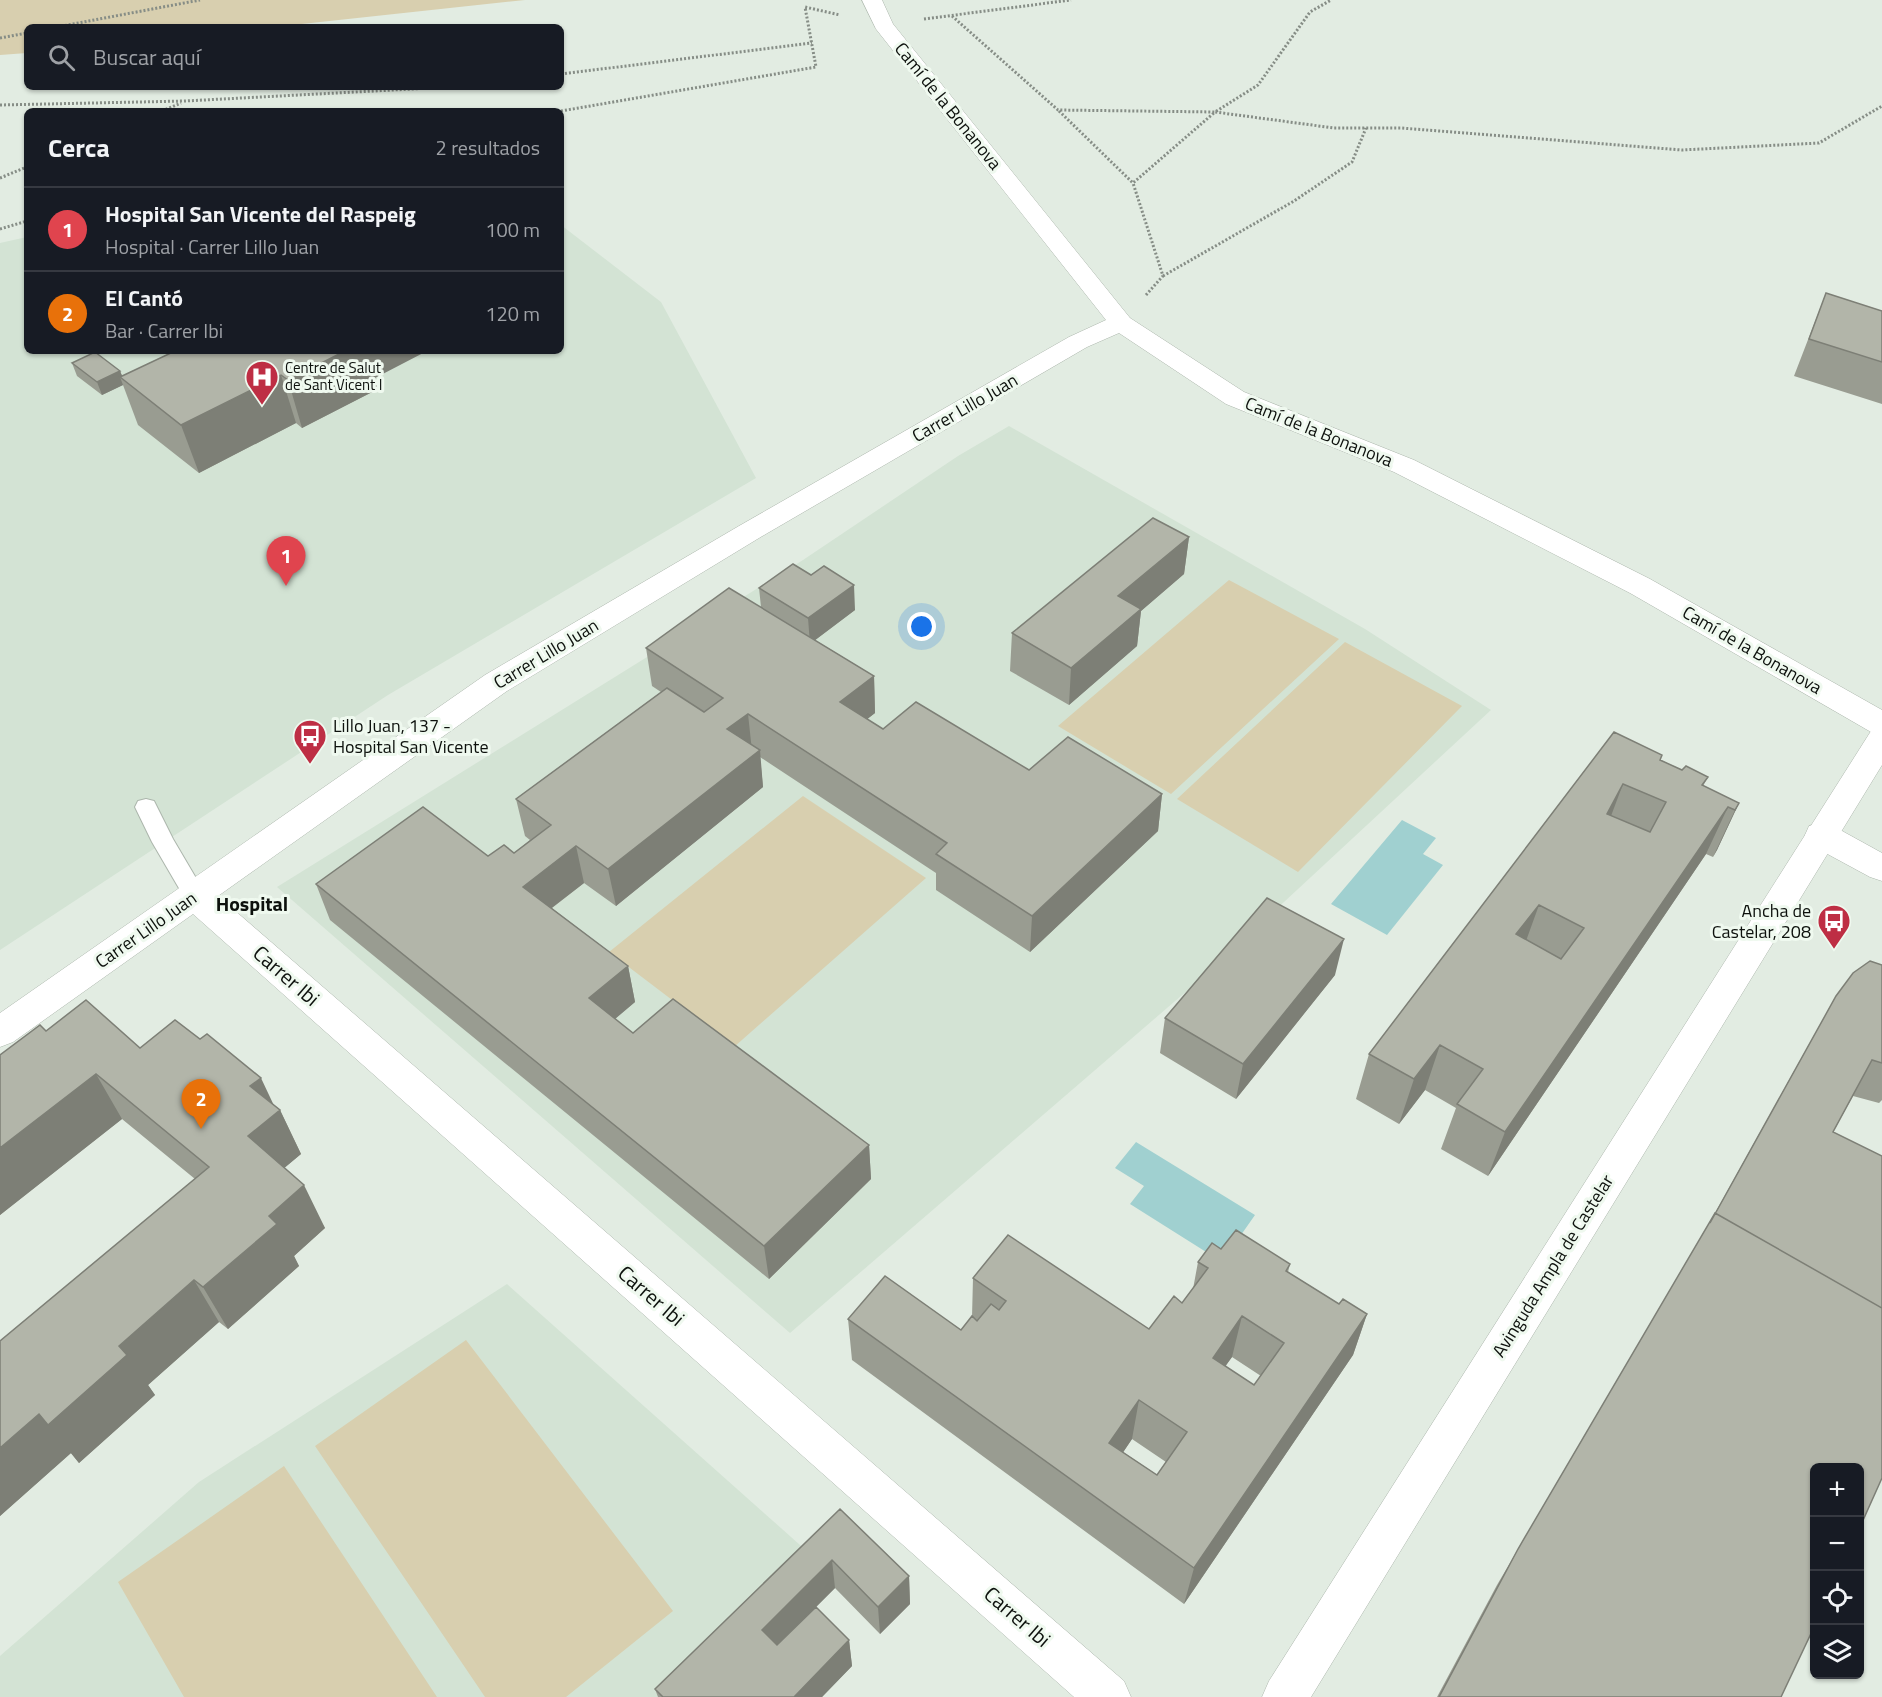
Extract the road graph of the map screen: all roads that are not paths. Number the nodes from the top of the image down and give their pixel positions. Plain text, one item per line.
1 (872, 0) edge
2 (1121, 323) junction
3 (1882, 724) edge
4 (1882, 740) edge
5 (146, 807) dead end
6 (1821, 835) junction
7 (1882, 868) edge
8 (195, 896) junction
9 (0, 1032) edge
10 (1108, 1697) edge
11 (1285, 1697) edge

1 - 2 street, Camí de la Bonanova
2 - 3 street, Camí de la Bonanova
2 - 8 street, Carrer Lillo Juan
4 - 6 street, Avinguda Ampla de Castelar
5 - 8 lane
6 - 7 street
6 - 11 street, Avinguda Ampla de Castelar
8 - 9 street, Carrer Lillo Juan
8 - 10 street, Carrer Ibi

